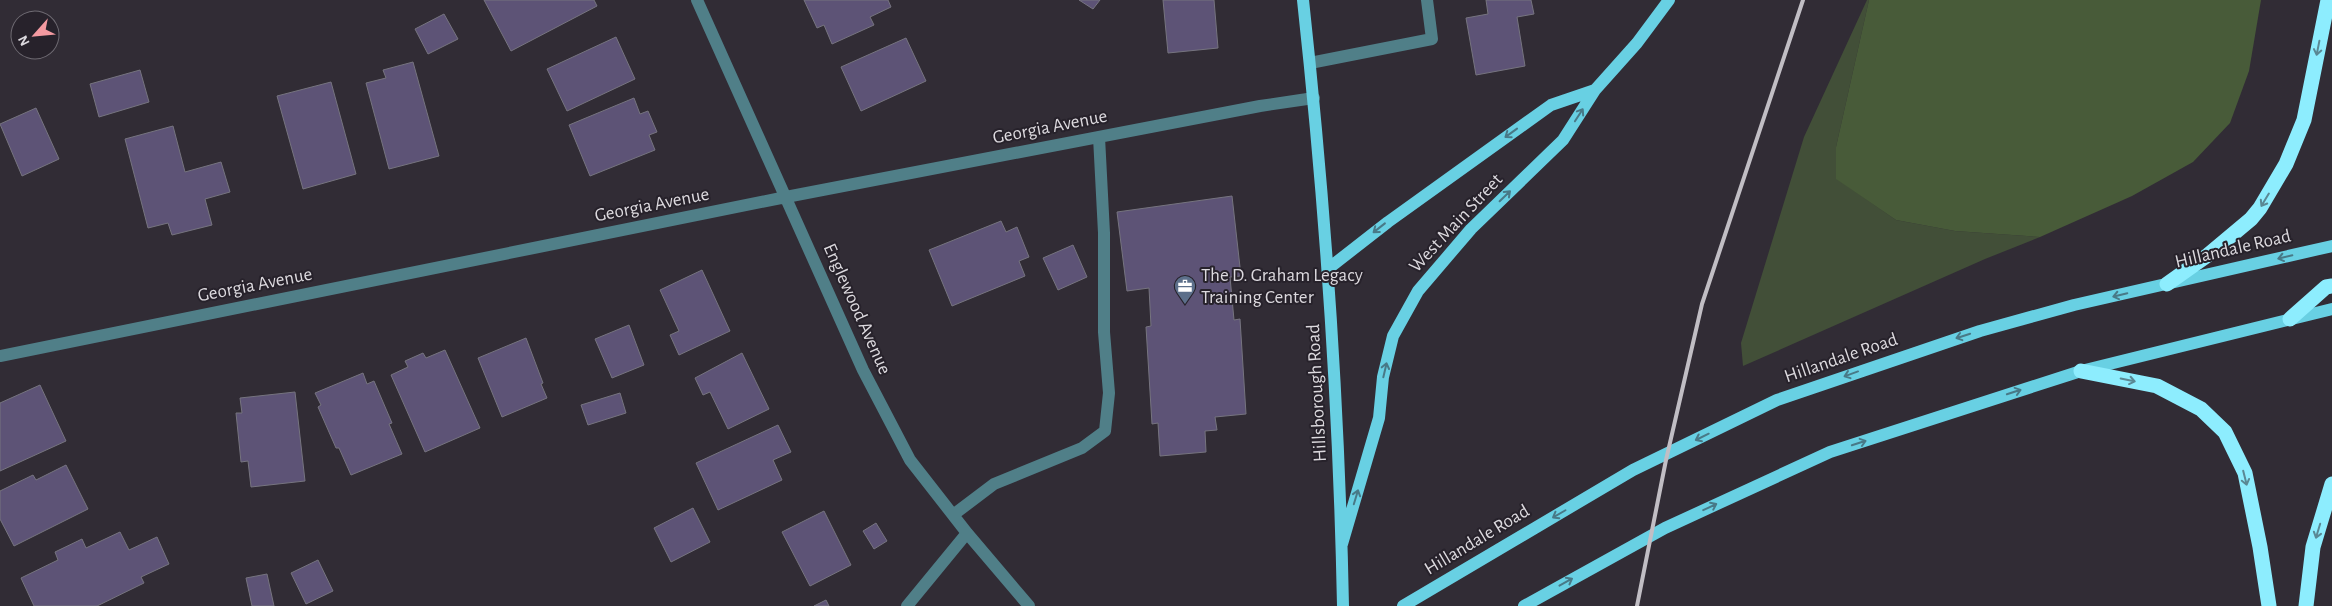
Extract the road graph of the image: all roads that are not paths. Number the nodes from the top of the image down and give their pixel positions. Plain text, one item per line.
1 (697, 0) edge
2 (1303, 0) edge
3 (1426, 0) edge
4 (1669, 0) edge
5 (2328, 0) edge
6 (1310, 63) junction
7 (1595, 90) junction
8 (1314, 98) junction
9 (1099, 136) junction
10 (786, 197) junction
11 (2332, 246) edge
12 (1329, 268) junction
13 (2168, 284) junction
14 (2332, 286) edge
15 (2332, 309) edge
16 (2290, 319) junction
17 (0, 356) edge
18 (2081, 371) junction
19 (2332, 484) edge
20 (953, 515) junction
21 (967, 533) junction
22 (1342, 544) junction
23 (908, 606) edge
24 (1029, 606) edge
25 (1343, 606) edge
26 (1403, 606) edge
27 (1524, 606) edge
28 (2268, 606) edge
29 (2306, 606) edge

1 - 10 street, Englewood Avenue
2 - 6 main road, Hillsborough Road
3 - 6 street
4 - 7 main road, West Main Street
5 -> 13 highway
6 - 8 main road, Hillsborough Road
7 -> 12 main road, West Main Street
22 -> 7 main road, West Main Street
8 - 9 street, Georgia Avenue
8 - 12 main road, Hillsborough Road
9 - 10 street, Georgia Avenue
9 - 20 street
10 - 17 street, Georgia Avenue
10 - 20 street, Englewood Avenue
11 -> 13 main road, Hillandale Road
12 - 22 main road, Hillsborough Road
13 -> 26 main road, Hillandale Road
14 - 16 highway
15 - 16 main road
16 - 18 main road
27 -> 18 main road
18 -> 28 highway
19 -> 29 highway
20 - 21 street, Englewood Avenue
21 - 23 street
21 - 24 street, Englewood Avenue
22 - 25 main road, Hillsborough Road

